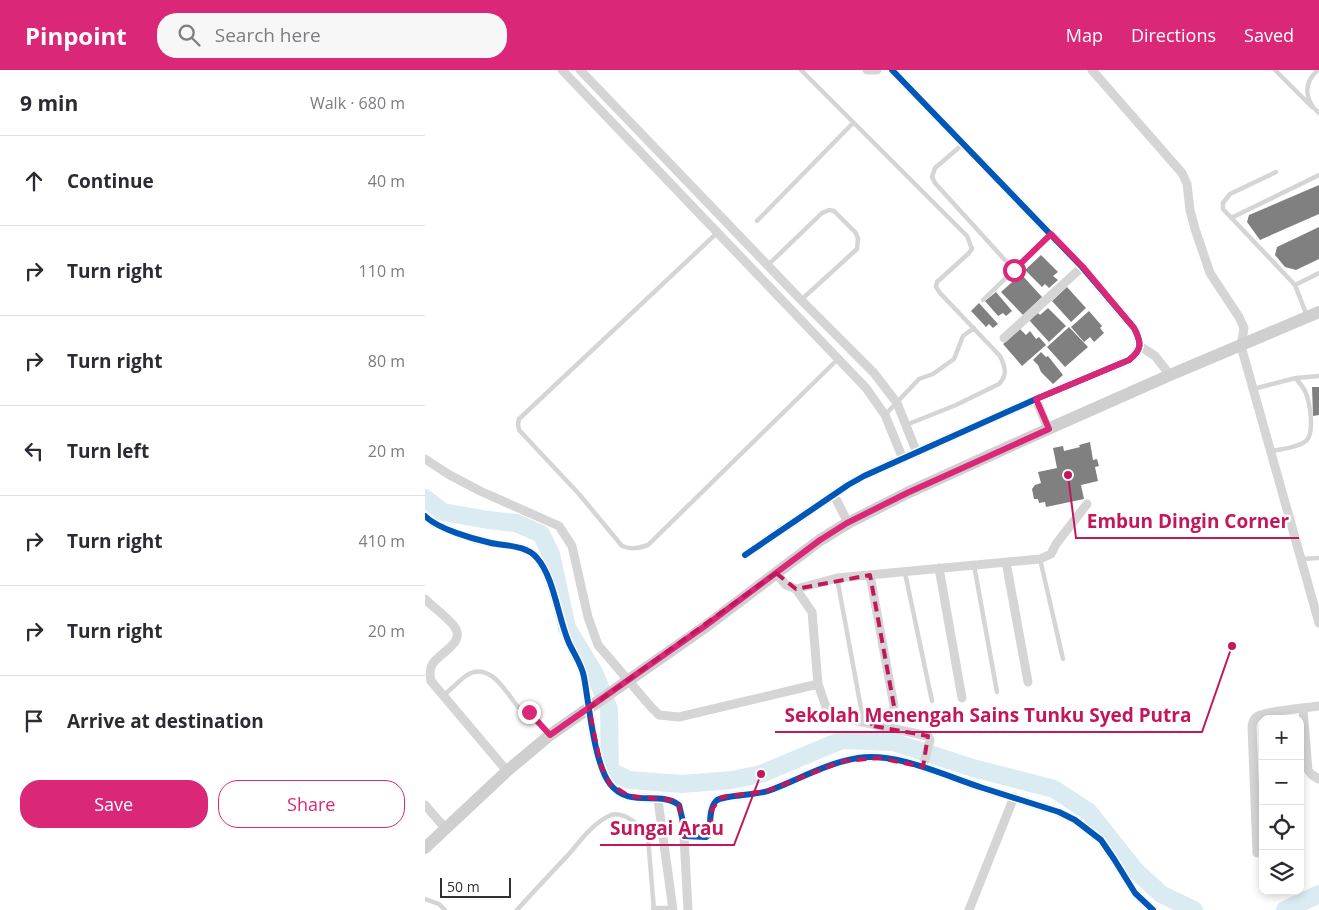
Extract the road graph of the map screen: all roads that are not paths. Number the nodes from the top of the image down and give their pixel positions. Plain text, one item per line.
1 (562, 70) edge
2 (581, 70) edge
3 (801, 70) edge
4 (867, 70) edge
5 (877, 70) edge
6 (893, 70) edge
7 (1092, 70) edge
8 (1275, 70) edge
9 (1318, 70) edge
10 (573, 81) junction
11 (1313, 107) junction
12 (1319, 113) edge
13 (853, 123) junction
14 (963, 144) junction
15 (1276, 172) dead end
16 (1319, 175) edge
17 (1231, 218) junction
18 (757, 221) dead end
19 (719, 232) junction
20 (1051, 234) junction
21 (768, 265) junction
22 (1083, 267) junction
23 (1014, 270) junction
24 (1319, 273) edge
25 (1295, 285) junction
26 (801, 300) junction
27 (983, 300) dead end
28 (1313, 314) edge
29 (974, 328) junction
30 (1004, 338) dead end
31 (1139, 346) junction
32 (1241, 346) junction
33 (839, 358) junction
34 (1170, 374) junction
35 (1319, 376) edge
36 (1296, 378) junction
37 (1253, 389) junction
38 (1036, 399) junction
39 (897, 403) junction
40 (885, 415) junction
41 (906, 425) junction
42 (1049, 429) junction
43 (1272, 451) junction
44 (917, 453) junction
45 (425, 459) edge
46 (903, 459) junction
47 (834, 495) junction
48 (1087, 504) dead end
49 (428, 519) edge
50 (847, 523) junction
51 (425, 530) edge
52 (745, 555) dead end
53 (1319, 558) edge
54 (1039, 559) junction
55 (1301, 560) junction
56 (1006, 562) junction
57 (974, 565) junction
58 (939, 568) junction
59 (776, 573) junction
60 (905, 573) junction
61 (870, 575) junction
62 (837, 578) junction
63 (796, 589) junction
64 (425, 599) edge
65 (1319, 623) edge
66 (1063, 659) dead end
67 (627, 681) junction
68 (1028, 682) dead end
69 (818, 684) junction
70 (997, 692) dead end
71 (443, 696) junction
72 (962, 698) dead end
73 (932, 701) dead end
74 (591, 706) junction
75 (1319, 706) edge
76 (1303, 709) junction
77 (862, 720) junction
78 (550, 735) junction
79 (924, 765) junction
80 (507, 771) junction
81 (1319, 779) edge
82 (1013, 797) junction
83 (657, 800) junction
84 (425, 804) edge
85 (446, 829) junction
86 (685, 836) junction
87 (425, 848) edge
88 (1257, 853) dead end
89 (425, 899) edge
90 (653, 909) edge
91 (673, 909) edge
92 (445, 910) edge
93 (517, 910) edge
94 (688, 910) edge
95 (969, 910) edge
96 (1153, 910) edge

1 - 10 street
2 - 10 lane
2 - 21 street
3 - 13 lane
4 - 5 street
6 - 14 street
7 - 32 street
8 - 11 lane
9 - 11 lane
10 - 19 street
11 - 12 lane
13 - 18 lane
13 - 29 lane
14 - 20 street
14 - 23 lane
15 - 17 lane
16 - 17 lane
17 - 25 lane
19 - 33 street
19 - 33 lane
20 - 22 street
20 - 23 lane
21 - 26 street
21 - 26 lane
22 - 30 street
22 - 31 street
23 - 27 lane
24 - 25 lane
25 - 28 lane
26 - 39 street
28 - 32 main road
29 - 39 lane
29 - 41 lane
31 - 34 street
31 - 38 street
32 - 34 main road
32 - 37 street
33 - 40 street
34 - 42 main road
35 - 36 lane
36 - 37 lane
36 - 43 lane
37 - 43 street
38 - 42 street
38 - 44 street
39 - 40 lane
39 - 41 street
40 - 46 street
41 - 44 street
42 - 50 main road
43 - 55 street
44 - 46 street
45 - 67 street
46 - 47 street
47 - 50 street
47 - 52 street
48 - 54 street
49 - 51 street
49 - 74 street
50 - 59 main road
53 - 55 lane
54 - 56 street
54 - 66 lane
55 - 65 street
56 - 57 street
56 - 68 street
57 - 58 street
57 - 70 lane
58 - 60 street
58 - 72 street
59 - 63 street
59 - 67 main road
60 - 61 street
60 - 73 lane
61 - 62 street
61 - 77 street
62 - 63 street
62 - 77 lane
63 - 69 street
64 - 71 street
67 - 69 street
67 - 74 main road
69 - 77 street
71 - 78 lane
71 - 80 street
74 - 78 main road
74 - 83 street
75 - 76 street
76 - 81 street
76 - 88 street
77 - 79 street
78 - 80 main road
79 - 82 street
79 - 86 street
80 - 85 main road
82 - 95 street
82 - 96 street
83 - 86 street
83 - 91 street
84 - 85 street
85 - 87 main road
86 - 94 street
89 - 92 lane
90 - 91 lane
90 - 93 lane

